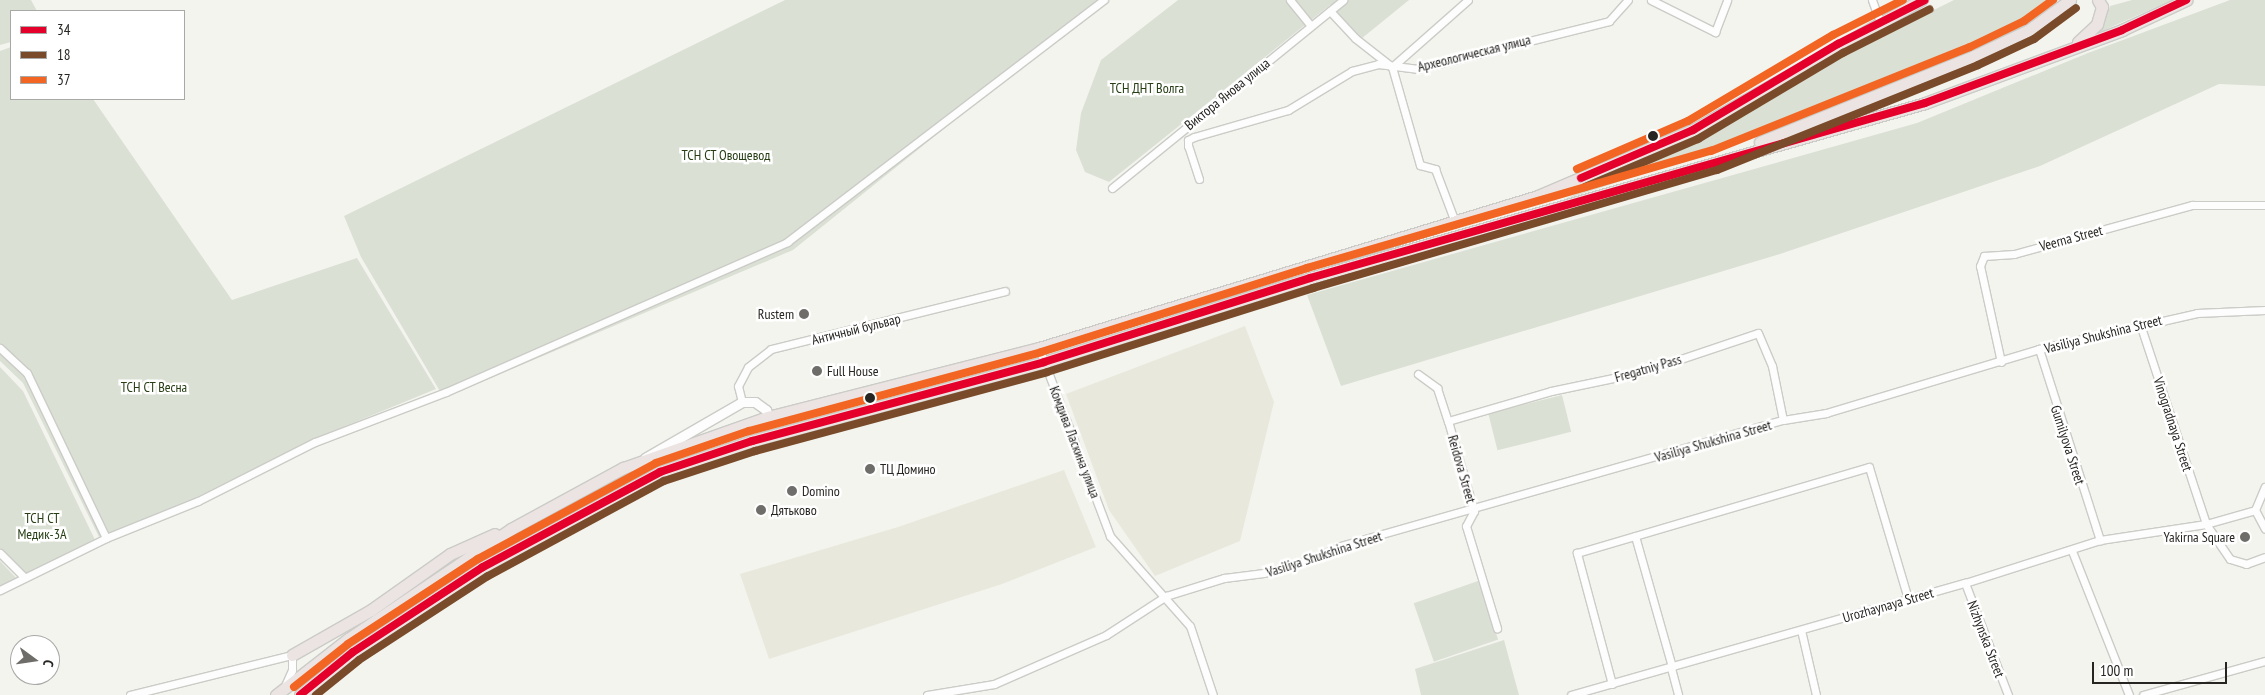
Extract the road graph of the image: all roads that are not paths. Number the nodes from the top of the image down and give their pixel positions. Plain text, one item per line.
1 (1104, 0) edge
2 (1290, 0) edge
3 (1343, 0) edge
4 (1468, 0) edge
5 (1628, 0) edge
6 (1651, 0) edge
7 (1727, 0) edge
8 (1872, 0) edge
9 (1925, 0) edge
10 (2070, 0) edge
11 (2098, 0) edge
12 (2186, 0) edge
13 (1916, 2) edge
14 (1330, 11) junction
15 (1880, 22) junction
16 (1311, 26) junction
17 (2064, 51) junction
18 (1392, 67) junction
19 (1714, 160) junction
20 (1199, 179) dead end
21 (1112, 188) dead end
22 (2265, 205) edge
23 (1456, 222) junction
24 (1004, 291) dead end
25 (2265, 310) edge
26 (2140, 324) junction
27 (0, 348) edge
28 (1039, 348) junction
29 (2039, 350) junction
30 (1044, 362) junction
31 (2002, 362) junction
32 (1418, 374) dead end
33 (742, 402) junction
34 (768, 417) junction
35 (1783, 420) junction
36 (1448, 421) junction
37 (752, 441) junction
38 (643, 460) junction
39 (2265, 487) edge
40 (1474, 510) junction
41 (2255, 510) junction
42 (2206, 524) junction
43 (511, 529) junction
44 (2265, 529) edge
45 (1635, 536) junction
46 (106, 538) junction
47 (2100, 540) junction
48 (2072, 551) junction
49 (0, 553) edge
50 (2265, 557) edge
51 (24, 577) junction
52 (1965, 583) junction
53 (0, 590) edge
54 (1166, 596) junction
55 (1908, 600) junction
56 (1497, 628) dead end
57 (1801, 630) junction
58 (292, 655) junction
59 (2265, 661) edge
60 (1672, 667) junction
61 (1612, 684) junction
62 (280, 692) edge
63 (130, 695) edge
64 (300, 695) edge
65 (927, 695) edge
66 (1213, 695) edge
67 (1572, 695) edge
68 (1678, 695) edge
69 (1816, 695) edge
70 (2008, 695) edge
71 (2129, 695) edge
72 (2143, 695) edge

1 - 46 street
2 - 16 street
3 - 14 street, Виктора Янова улица
4 - 18 street
5 - 18 street, Археологическая улица
6 - 7 street
8 - 15 street
9 - 13 main road
10 - 19 main road
11 - 17 main road
12 - 17 main road
13 - 15 main road
14 - 16 street, Виктора Янова улица
14 - 18 street
15 - 23 main road
16 - 21 street, Виктора Янова улица
17 - 19 main road
18 - 20 street, Археологическая улица
18 - 23 street
19 - 30 main road
22 - 31 street, Veerna Street
23 - 28 main road
24 - 33 street, Античный бульвар
25 - 26 street, Vasiliya Shukshina Street
26 - 29 street, Vasiliya Shukshina Street
26 - 42 street, Vinogradnaya Street
27 - 46 street
28 - 30 street, Комдива Ласкина улица
28 - 34 main road
29 - 31 street, Vasiliya Shukshina Street
29 - 47 street, Gumilyova Street
30 - 37 main road
30 - 54 street, Комдива Ласкина улица
31 - 35 street, Vasiliya Shukshina Street
32 - 36 street, Reidova Street
33 - 34 street
33 - 38 street
34 - 37 main road
34 - 38 main road
35 - 36 street, Fregatniy Pass
35 - 40 street, Vasiliya Shukshina Street
36 - 40 street, Reidova Street
37 - 64 main road
38 - 43 main road
39 - 41 street
40 - 54 street, Vasiliya Shukshina Street
40 - 56 street, Reidova Street
41 - 42 street
41 - 44 street
42 - 47 street, Urozhaynaya Street
42 - 50 street
43 - 58 main road
43 - 62 main road
45 - 55 street
45 - 60 street
45 - 61 street
46 - 51 street
47 - 48 street, Urozhaynaya Street
48 - 52 street, Urozhaynaya Street
48 - 71 street
49 - 51 street
51 - 53 street
52 - 55 street, Urozhaynaya Street
52 - 70 street, Nizhynska Street
54 - 65 street, Vasiliya Shukshina Street
54 - 66 street
55 - 57 street, Urozhaynaya Street
57 - 60 street, Urozhaynaya Street
57 - 69 street
58 - 62 street
58 - 63 street
59 - 72 street
60 - 61 street, Urozhaynaya Street
60 - 68 street
61 - 67 street, Urozhaynaya Street

